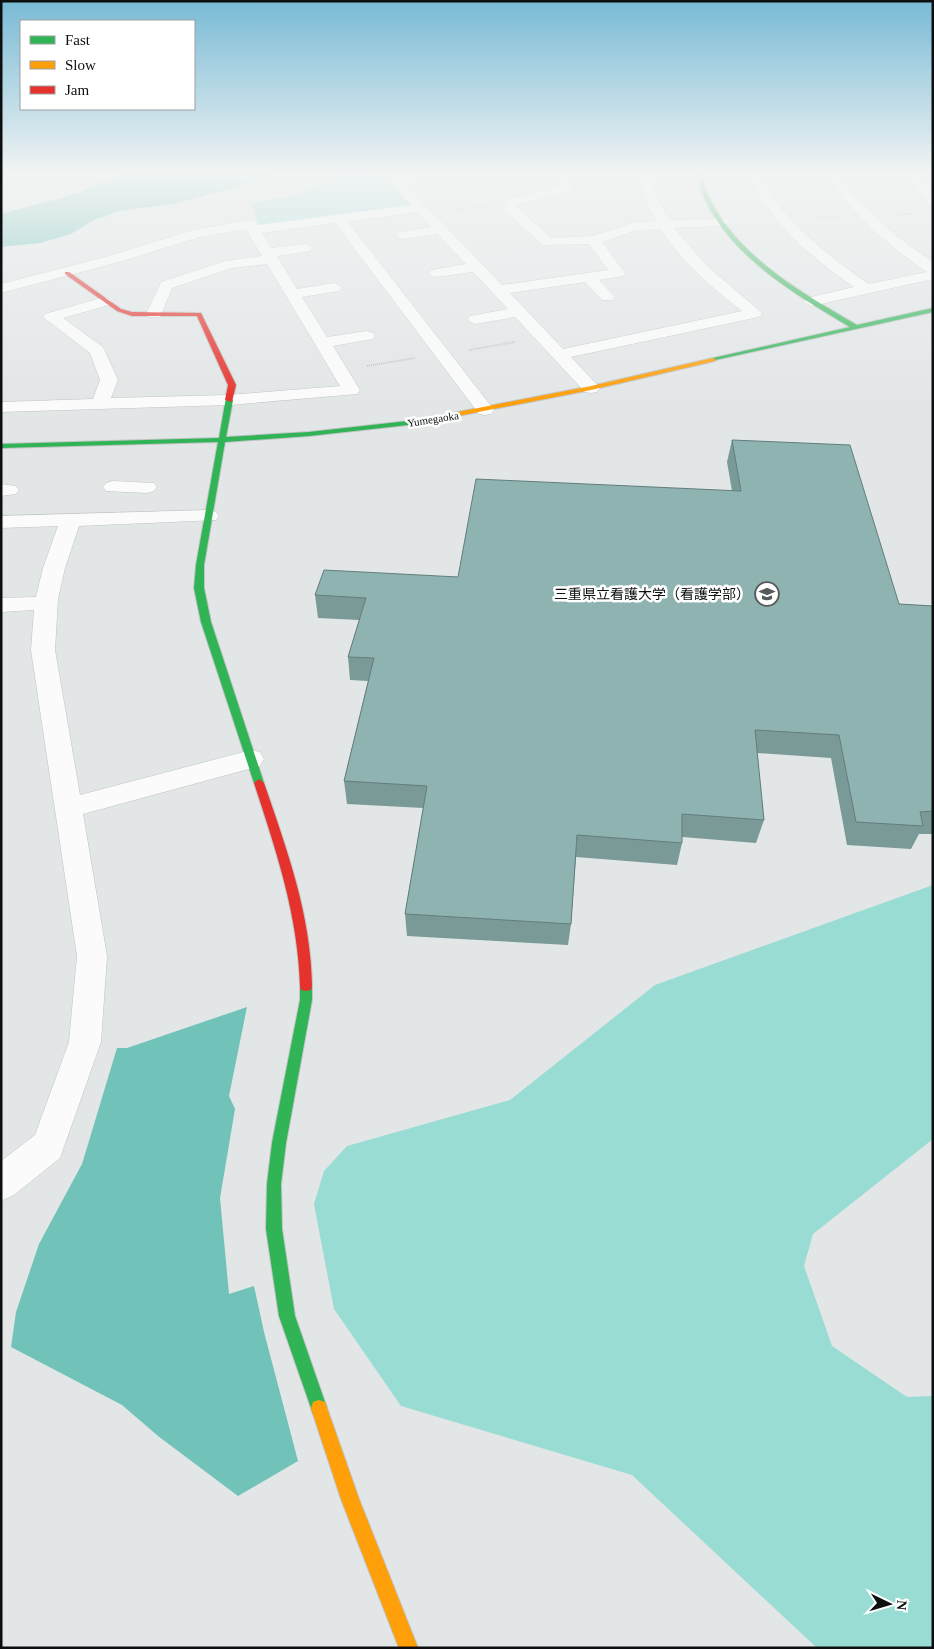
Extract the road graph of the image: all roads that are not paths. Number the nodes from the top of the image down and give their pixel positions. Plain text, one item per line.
1 (142, 250) edge
2 (265, 250) edge
3 (296, 250) edge
4 (362, 250) edge
5 (461, 250) edge
6 (601, 250) edge
7 (685, 250) edge
8 (747, 250) edge
9 (815, 250) edge
10 (906, 250) edge
11 (268, 256) junction
12 (477, 267) junction
13 (933, 269) edge
14 (67, 273) junction
15 (436, 273) dead end
16 (933, 275) edge
17 (588, 277) junction
18 (1, 289) edge
19 (334, 289) dead end
20 (866, 289) junction
21 (499, 290) junction
22 (292, 294) junction
23 (608, 297) dead end
24 (812, 301) junction
25 (104, 302) junction
26 (933, 310) edge
27 (519, 312) junction
28 (154, 314) junction
29 (476, 319) dead end
30 (855, 327) junction
31 (368, 336) dead end
32 (322, 343) junction
33 (559, 355) junction
34 (591, 388) junction
35 (229, 400) junction
36 (100, 404) junction
37 (1, 407) edge
38 (486, 410) junction
39 (222, 440) junction
40 (1, 446) edge
41 (131, 487) dead end
42 (209, 516) junction
43 (120, 518) junction
44 (71, 520) junction
45 (1, 522) edge
46 (44, 603) junction
47 (1, 605) edge
48 (252, 760) junction
49 (68, 808) junction
50 (1, 1183) edge
51 (409, 1648) edge

1 - 14 street
2 - 11 street
3 - 11 street
4 - 38 street
5 - 12 street
6 - 17 street
7 - 33 street
8 - 24 street
9 - 20 street
10 - 13 street
11 - 22 street
11 - 28 street
12 - 15 street
12 - 21 street
14 - 18 street
14 - 25 street
16 - 20 street
17 - 21 street
17 - 23 street
19 - 22 street
20 - 24 street
21 - 27 street
22 - 32 street
24 - 30 street
25 - 28 street
25 - 36 street
26 - 30 street, Yumegaoka
27 - 29 street
27 - 33 street
28 - 35 street
30 - 34 street, Yumegaoka
31 - 32 street
32 - 35 street
33 - 34 street
34 - 38 street, Yumegaoka
35 - 36 street
35 - 39 street
36 - 37 street
38 - 39 street, Yumegaoka
39 - 40 street, Yumegaoka
39 - 42 street
41 - 43 street
42 - 43 street
42 - 48 street
43 - 44 street
44 - 45 street
44 - 46 street
46 - 47 street
46 - 49 street
48 - 49 street
48 - 51 street
49 - 50 street

